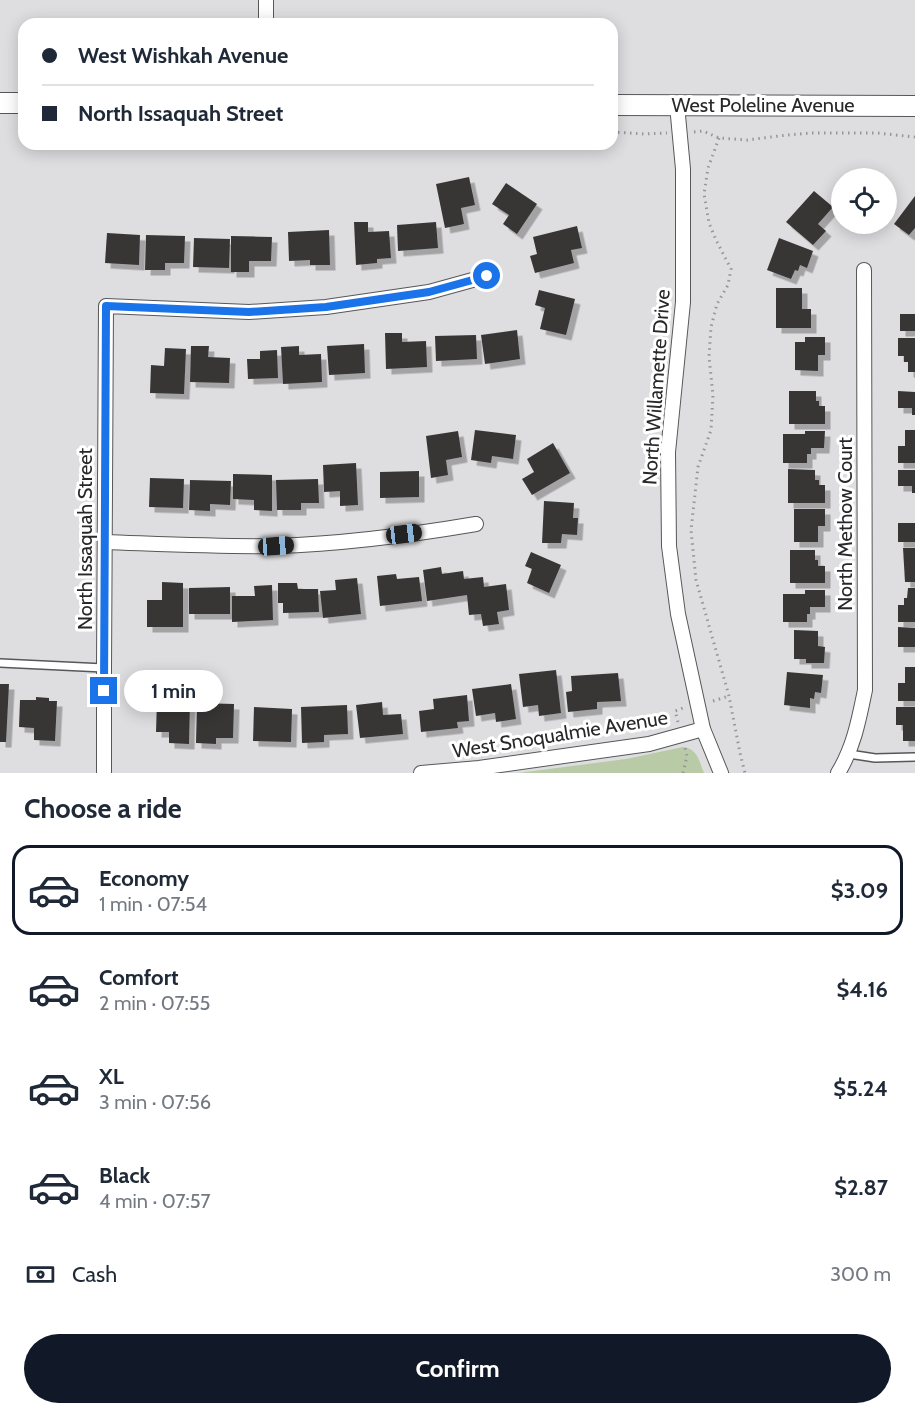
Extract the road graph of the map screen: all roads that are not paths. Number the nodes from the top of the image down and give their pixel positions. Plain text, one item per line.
1 (266, 0) edge
2 (266, 18) edge
3 (0, 103) edge
4 (18, 103) edge
5 (618, 105) edge
6 (677, 105) junction
7 (915, 106) edge
8 (864, 270) dead end
9 (487, 276) dead end
10 (476, 524) dead end
11 (105, 542) junction
12 (0, 663) edge
13 (104, 668) junction
14 (703, 729) junction
15 (849, 754) junction
16 (915, 757) edge
17 (104, 773) edge
18 (421, 773) edge
19 (720, 773) edge
20 (838, 773) edge

1 - 2 street
3 - 4 street
5 - 6 street, West Poleline Avenue
6 - 7 street, West Poleline Avenue
6 - 14 street, North Willamette Drive
8 - 15 street, North Methow Court
9 - 11 street, North Issaquah Street
10 - 11 street
11 - 13 street, North Issaquah Street
12 - 13 lane
13 - 17 street, North Issaquah Street
14 - 18 street, West Snoqualmie Avenue
14 - 19 street, North Willamette Drive
15 - 16 lane
15 - 20 street, North Methow Court

